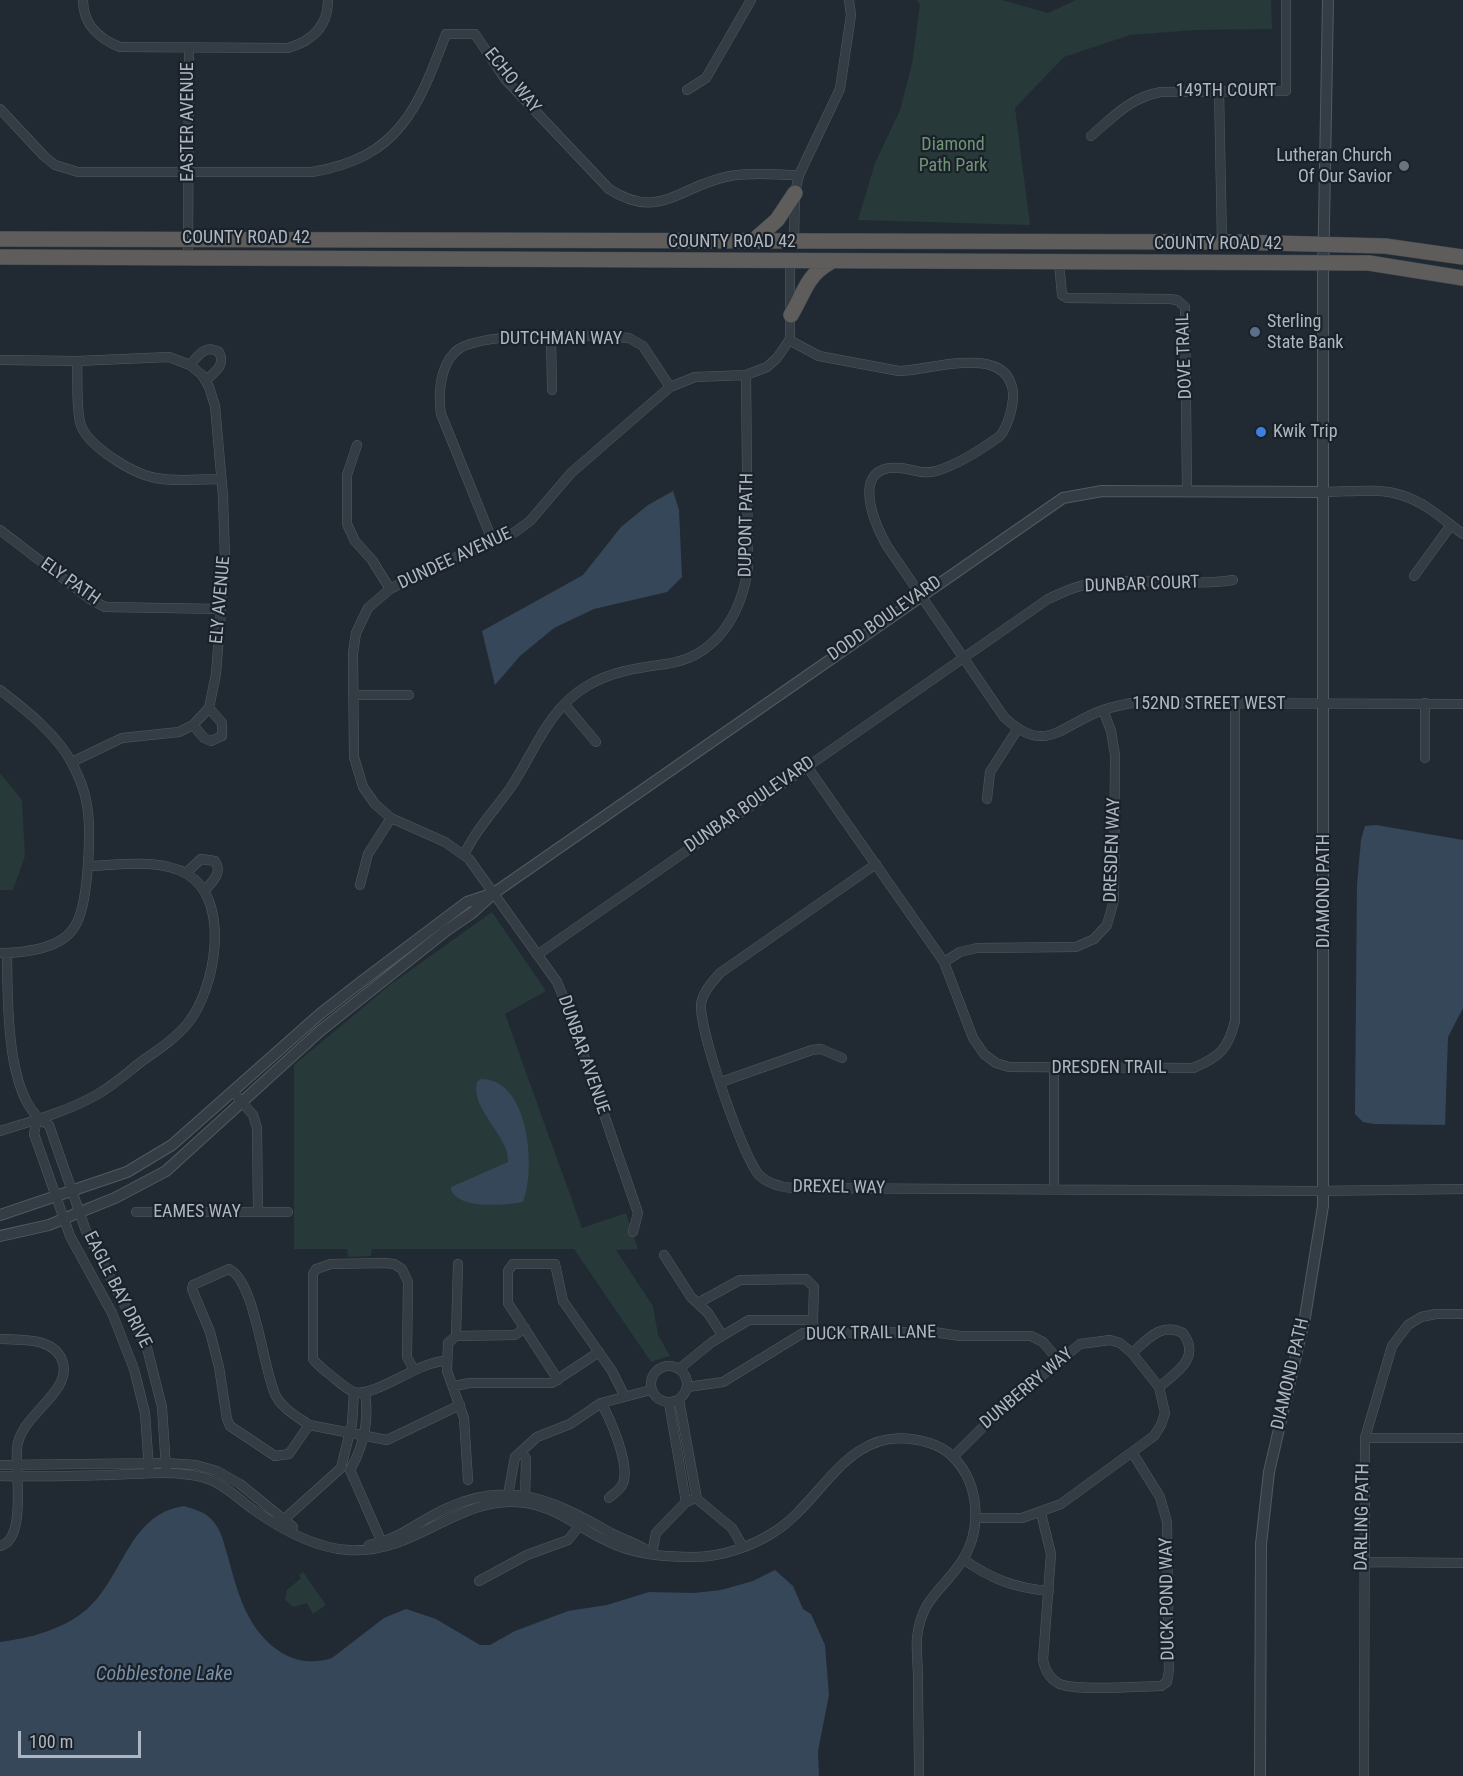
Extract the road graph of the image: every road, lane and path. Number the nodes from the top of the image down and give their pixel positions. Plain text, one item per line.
1 (84, 0) edge
2 (328, 0) edge
3 (751, 0) edge
4 (849, 0) edge
5 (1286, 0) edge
6 (1328, 0) edge
7 (189, 48) junction
8 (687, 90) dead end
9 (1219, 91) junction
10 (0, 109) edge
11 (1090, 136) dead end
12 (188, 172) junction
13 (799, 175) junction
14 (795, 193) junction
15 (188, 238) junction
16 (0, 239) edge
17 (753, 241) junction
18 (794, 241) junction
19 (818, 242) junction
20 (1221, 242) junction
21 (1324, 245) junction
22 (0, 257) edge
23 (188, 257) junction
24 (1463, 257) edge
25 (762, 262) junction
26 (790, 262) junction
27 (829, 262) junction
28 (1059, 263) junction
29 (1323, 263) junction
30 (1463, 278) edge
31 (791, 315) junction
32 (551, 337) junction
33 (789, 340) junction
34 (0, 360) edge
35 (77, 361) junction
36 (190, 365) junction
37 (746, 375) junction
38 (206, 380) junction
39 (670, 387) junction
40 (552, 390) dead end
41 (357, 445) dead end
42 (221, 480) junction
43 (1187, 491) junction
44 (1324, 492) junction
45 (1451, 525) junction
46 (0, 531) edge
47 (1463, 534) edge
48 (493, 542) junction
49 (1414, 576) dead end
50 (1233, 580) dead end
51 (390, 589) junction
52 (920, 594) junction
53 (221, 609) junction
54 (963, 657) junction
55 (0, 690) edge
56 (353, 695) junction
57 (409, 695) dead end
58 (1235, 704) junction
59 (1324, 704) junction
60 (1425, 704) junction
61 (1463, 704) edge
62 (565, 705) junction
63 (209, 708) junction
64 (1103, 710) junction
65 (193, 725) junction
66 (1017, 730) junction
67 (596, 742) dead end
68 (1425, 758) dead end
69 (72, 762) junction
70 (806, 765) junction
71 (987, 799) dead end
72 (391, 818) junction
73 (464, 855) junction
74 (876, 864) junction
75 (88, 866) junction
76 (186, 873) junction
77 (360, 885) dead end
78 (204, 891) junction
79 (494, 893) junction
80 (4, 953) edge
81 (537, 955) junction
82 (944, 962) junction
83 (842, 1058) dead end
84 (1054, 1069) junction
85 (721, 1082) junction
86 (233, 1092) junction
87 (242, 1102) junction
88 (37, 1119) junction
89 (0, 1131) edge
90 (1054, 1189) junction
91 (1463, 1189) edge
92 (1323, 1191) junction
93 (74, 1192) junction
94 (57, 1198) junction
95 (80, 1212) junction
96 (135, 1212) dead end
97 (258, 1212) junction
98 (288, 1212) dead end
99 (0, 1215) edge
100 (64, 1218) junction
101 (633, 1232) dead end
102 (0, 1236) edge
103 (664, 1255) dead end
104 (458, 1264) dead end
105 (698, 1303) junction
106 (1463, 1314) edge
107 (813, 1320) junction
108 (525, 1328) junction
109 (814, 1334) junction
110 (722, 1335) junction
111 (456, 1336) junction
112 (0, 1339) edge
113 (599, 1352) junction
114 (1132, 1353) junction
115 (447, 1361) junction
116 (1059, 1361) junction
117 (679, 1369) junction
118 (414, 1371) junction
119 (558, 1380) junction
120 (454, 1386) junction
121 (687, 1387) junction
122 (1159, 1387) junction
123 (651, 1390) junction
124 (354, 1392) junction
125 (365, 1392) junction
126 (624, 1395) junction
127 (674, 1401) junction
128 (601, 1403) junction
129 (460, 1405) junction
130 (309, 1425) junction
131 (350, 1433) junction
132 (364, 1435) junction
133 (1365, 1438) junction
134 (1463, 1438) edge
135 (522, 1452) junction
136 (1132, 1452) junction
137 (953, 1457) junction
138 (165, 1463) junction
139 (0, 1465) edge
140 (149, 1468) junction
141 (346, 1469) junction
142 (16, 1471) junction
143 (166, 1473) junction
144 (0, 1476) edge
145 (227, 1476) junction
146 (468, 1480) dead end
147 (221, 1485) junction
148 (507, 1498) junction
149 (609, 1498) dead end
150 (525, 1499) junction
151 (697, 1499) junction
152 (686, 1502) junction
153 (1041, 1513) junction
154 (975, 1518) junction
155 (583, 1521) junction
156 (281, 1522) junction
157 (382, 1544) junction
158 (0, 1546) edge
159 (743, 1547) junction
160 (651, 1553) junction
161 (963, 1559) junction
162 (1363, 1562) junction
163 (1463, 1563) edge
164 (479, 1581) dead end
165 (1048, 1592) junction
166 (919, 1776) edge
167 (1260, 1776) edge
168 (1364, 1776) edge

1 - 7 street
2 - 7 street, EASTER AVENUE
3 - 8 street
4 - 13 street
5 - 9 street, 149TH COURT
6 - 21 street, DIAMOND PATH
7 - 12 street, EASTER AVENUE
9 - 11 street, 149TH COURT
9 - 20 street
10 - 12 street, ECHO WAY
12 - 13 street, ECHO WAY
12 - 15 street, EASTER AVENUE
13 - 14 street
14 - 17 highway
14 - 18 street
15 - 16 highway, COUNTY ROAD 42
15 - 17 highway, COUNTY ROAD 42
15 - 23 street, EASTER AVENUE
17 - 18 highway, COUNTY ROAD 42
18 - 19 highway, COUNTY ROAD 42
18 - 25 highway
19 - 20 highway, COUNTY ROAD 42
19 - 26 highway
20 - 21 highway, COUNTY ROAD 42
21 - 24 highway, COUNTY ROAD 42
21 - 29 street, DIAMOND PATH
22 - 23 highway, COUNTY ROAD 42
23 - 25 highway, COUNTY ROAD 42
25 - 26 highway, COUNTY ROAD 42
26 - 27 highway, COUNTY ROAD 42
26 - 31 street
27 - 28 highway, COUNTY ROAD 42
27 - 31 highway
28 - 29 highway, COUNTY ROAD 42
28 - 43 street, DOVE TRAIL
29 - 30 highway, COUNTY ROAD 42
29 - 44 street, DIAMOND PATH
31 - 33 street
32 - 39 street, DUTCHMAN WAY
32 - 40 street
32 - 48 street, DUTCHMAN WAY
33 - 37 street, DUNDEE AVENUE
33 - 52 street
34 - 35 street, ELY AVENUE
35 - 36 street, ELY AVENUE
35 - 42 street
36 - 38 street, ELY AVENUE
36 - 38 street
37 - 39 street, DUNDEE AVENUE
37 - 62 street, DUPONT PATH
38 - 42 street, ELY AVENUE
39 - 48 street, DUNDEE AVENUE
41 - 51 street
42 - 53 street, ELY AVENUE
43 - 44 street, DODD BOULEVARD
43 - 52 street, DODD BOULEVARD
44 - 45 street
44 - 59 street, DIAMOND PATH
45 - 47 street
45 - 49 street
46 - 53 street, ELY PATH
48 - 51 street, DUNDEE AVENUE
50 - 54 street, DUNBAR COURT
51 - 56 street, DUNDEE AVENUE
52 - 54 street
52 - 79 street, DODD BOULEVARD
53 - 63 street, ELY AVENUE
54 - 66 street
54 - 70 street, DUNBAR BOULEVARD
55 - 69 street
56 - 57 street
56 - 72 street, DUNDEE AVENUE
58 - 59 street, 152ND STREET WEST
58 - 64 street, 152ND STREET WEST
58 - 84 street, DRESDEN TRAIL
59 - 60 street, 152ND STREET WEST
59 - 92 street, DIAMOND PATH
60 - 61 street, 152ND STREET WEST
60 - 68 street
62 - 67 street
62 - 73 street, DUPONT PATH
63 - 65 street
63 - 65 street
64 - 66 street, 152ND STREET WEST
64 - 82 street, DRESDEN WAY
65 - 69 street
66 - 71 street
69 - 75 street
70 - 74 street, DRESDEN TRAIL
70 - 81 street, DUNBAR BOULEVARD
72 - 73 street, DUNDEE AVENUE
72 - 77 street
73 - 79 street, DUNDEE AVENUE
74 - 82 street, DRESDEN TRAIL
74 - 85 street, DREXEL WAY
75 - 76 street
75 - 80 street
76 - 78 street
76 - 78 street
78 - 88 street
79 - 81 street, DUNBAR AVENUE
79 - 86 street
79 - 87 street
80 - 88 street, EAGLE BAY DRIVE
81 - 101 street, DUNBAR AVENUE
82 - 84 street, DRESDEN TRAIL
83 - 85 street
84 - 90 street
85 - 90 street, DREXEL WAY
86 - 87 street, EAMES WAY
86 - 93 street
87 - 95 street
87 - 97 street, EAMES WAY
88 - 89 street
88 - 93 street, EAGLE BAY DRIVE
88 - 94 street, EAGLE BAY DRIVE
90 - 92 street, DREXEL WAY
91 - 92 street, DREXEL WAY
92 - 167 street, DIAMOND PATH
93 - 94 street
93 - 95 street, EAGLE BAY DRIVE
94 - 99 street
94 - 100 street, EAGLE BAY DRIVE
95 - 100 street
95 - 138 street, EAGLE BAY DRIVE
96 - 97 street, EAMES WAY
97 - 98 street, EAMES WAY
100 - 102 street
100 - 140 street, EAGLE BAY DRIVE
103 - 105 street
104 - 111 street
105 - 107 street
105 - 110 street
106 - 133 street, DARLING PATH
107 - 109 street
107 - 110 street
108 - 111 street
108 - 113 street
108 - 119 street
109 - 116 street, DUCK TRAIL LANE
109 - 121 street, DUCK TRAIL LANE
110 - 117 street
111 - 115 street
112 - 142 street
113 - 119 street
113 - 126 street
114 - 116 street, DUNBERRY WAY
114 - 122 street, DUNBERRY WAY
114 - 122 street
115 - 118 street
115 - 120 street
116 - 137 street, DUNBERRY WAY
117 - 121 street
117 - 123 street
118 - 124 street
118 - 125 street
119 - 120 street
120 - 129 street
121 - 127 street
122 - 136 street, DUNBERRY WAY
123 - 126 street
123 - 127 street
124 - 125 street
124 - 131 street
125 - 132 street
126 - 128 street
127 - 151 street
127 - 152 street
128 - 135 street
128 - 149 street
129 - 132 street
129 - 146 street
130 - 130 street
130 - 131 street
131 - 132 street
131 - 141 street
132 - 141 street
133 - 134 street
133 - 162 street, DARLING PATH
135 - 148 street
135 - 150 street
136 - 153 street, DUNBERRY WAY
136 - 165 street, DUCK POND WAY
137 - 154 street
137 - 159 street
138 - 140 street
138 - 143 street, EAGLE BAY DRIVE
138 - 145 street
139 - 142 street
140 - 142 street
140 - 143 street
141 - 156 street
141 - 157 street
142 - 144 street
142 - 158 street
143 - 147 street
145 - 147 street
145 - 156 street
147 - 156 street
148 - 150 street
148 - 157 street
150 - 155 street
151 - 152 street
151 - 159 street
152 - 160 street
153 - 154 street, DUNBERRY WAY
153 - 165 street, DUCK POND WAY
154 - 161 street
155 - 160 street
155 - 164 street
156 - 157 street
159 - 160 street
161 - 165 street
161 - 166 street
162 - 163 street
162 - 168 street, DARLING PATH

